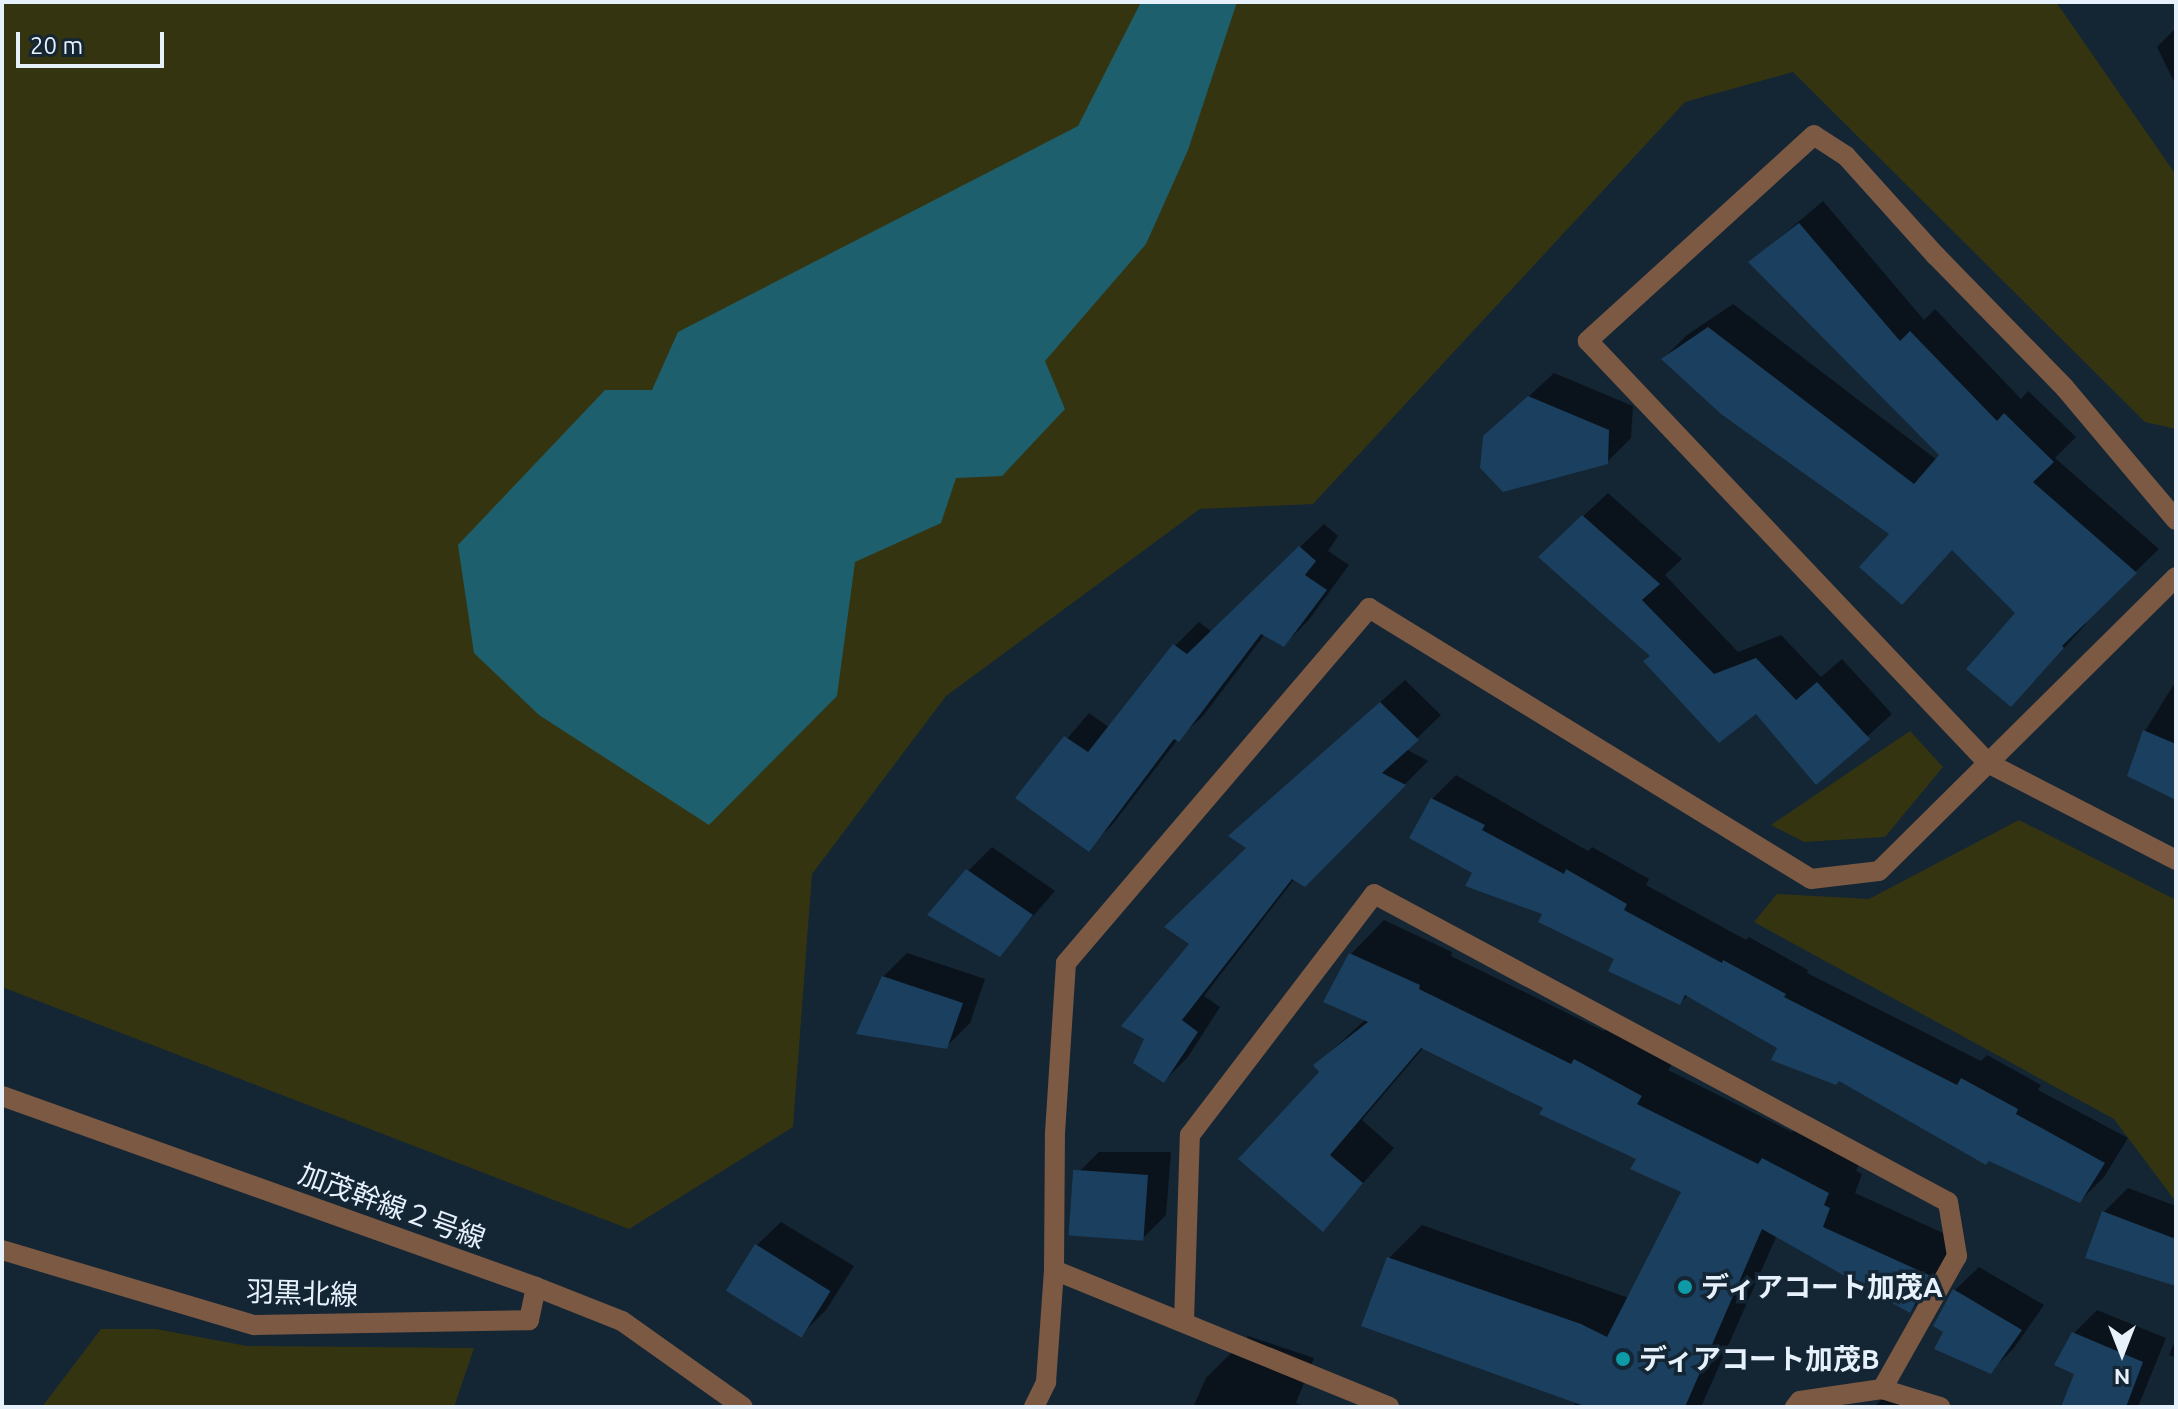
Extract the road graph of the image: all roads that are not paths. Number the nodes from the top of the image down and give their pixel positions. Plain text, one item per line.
1 (2176, 520) edge
2 (2176, 577) edge
3 (1988, 763) junction
4 (2176, 860) edge
5 (2, 1096) edge
6 (2, 1250) edge
7 (1054, 1270) junction
8 (536, 1287) junction
9 (1184, 1322) junction
10 (1882, 1389) junction
11 (743, 1407) edge
12 (1034, 1407) edge
13 (1389, 1407) edge
14 (1795, 1407) edge
15 (1940, 1407) edge

1 - 3 street
2 - 3 street
3 - 4 street
3 - 7 street
5 - 8 street, 加茂幹線２号線
6 - 8 street, 羽黒北線
7 - 9 street
7 - 12 street
8 - 11 street, 加茂幹線２号線
9 - 10 street
9 - 13 street
10 - 14 street
10 - 15 street

